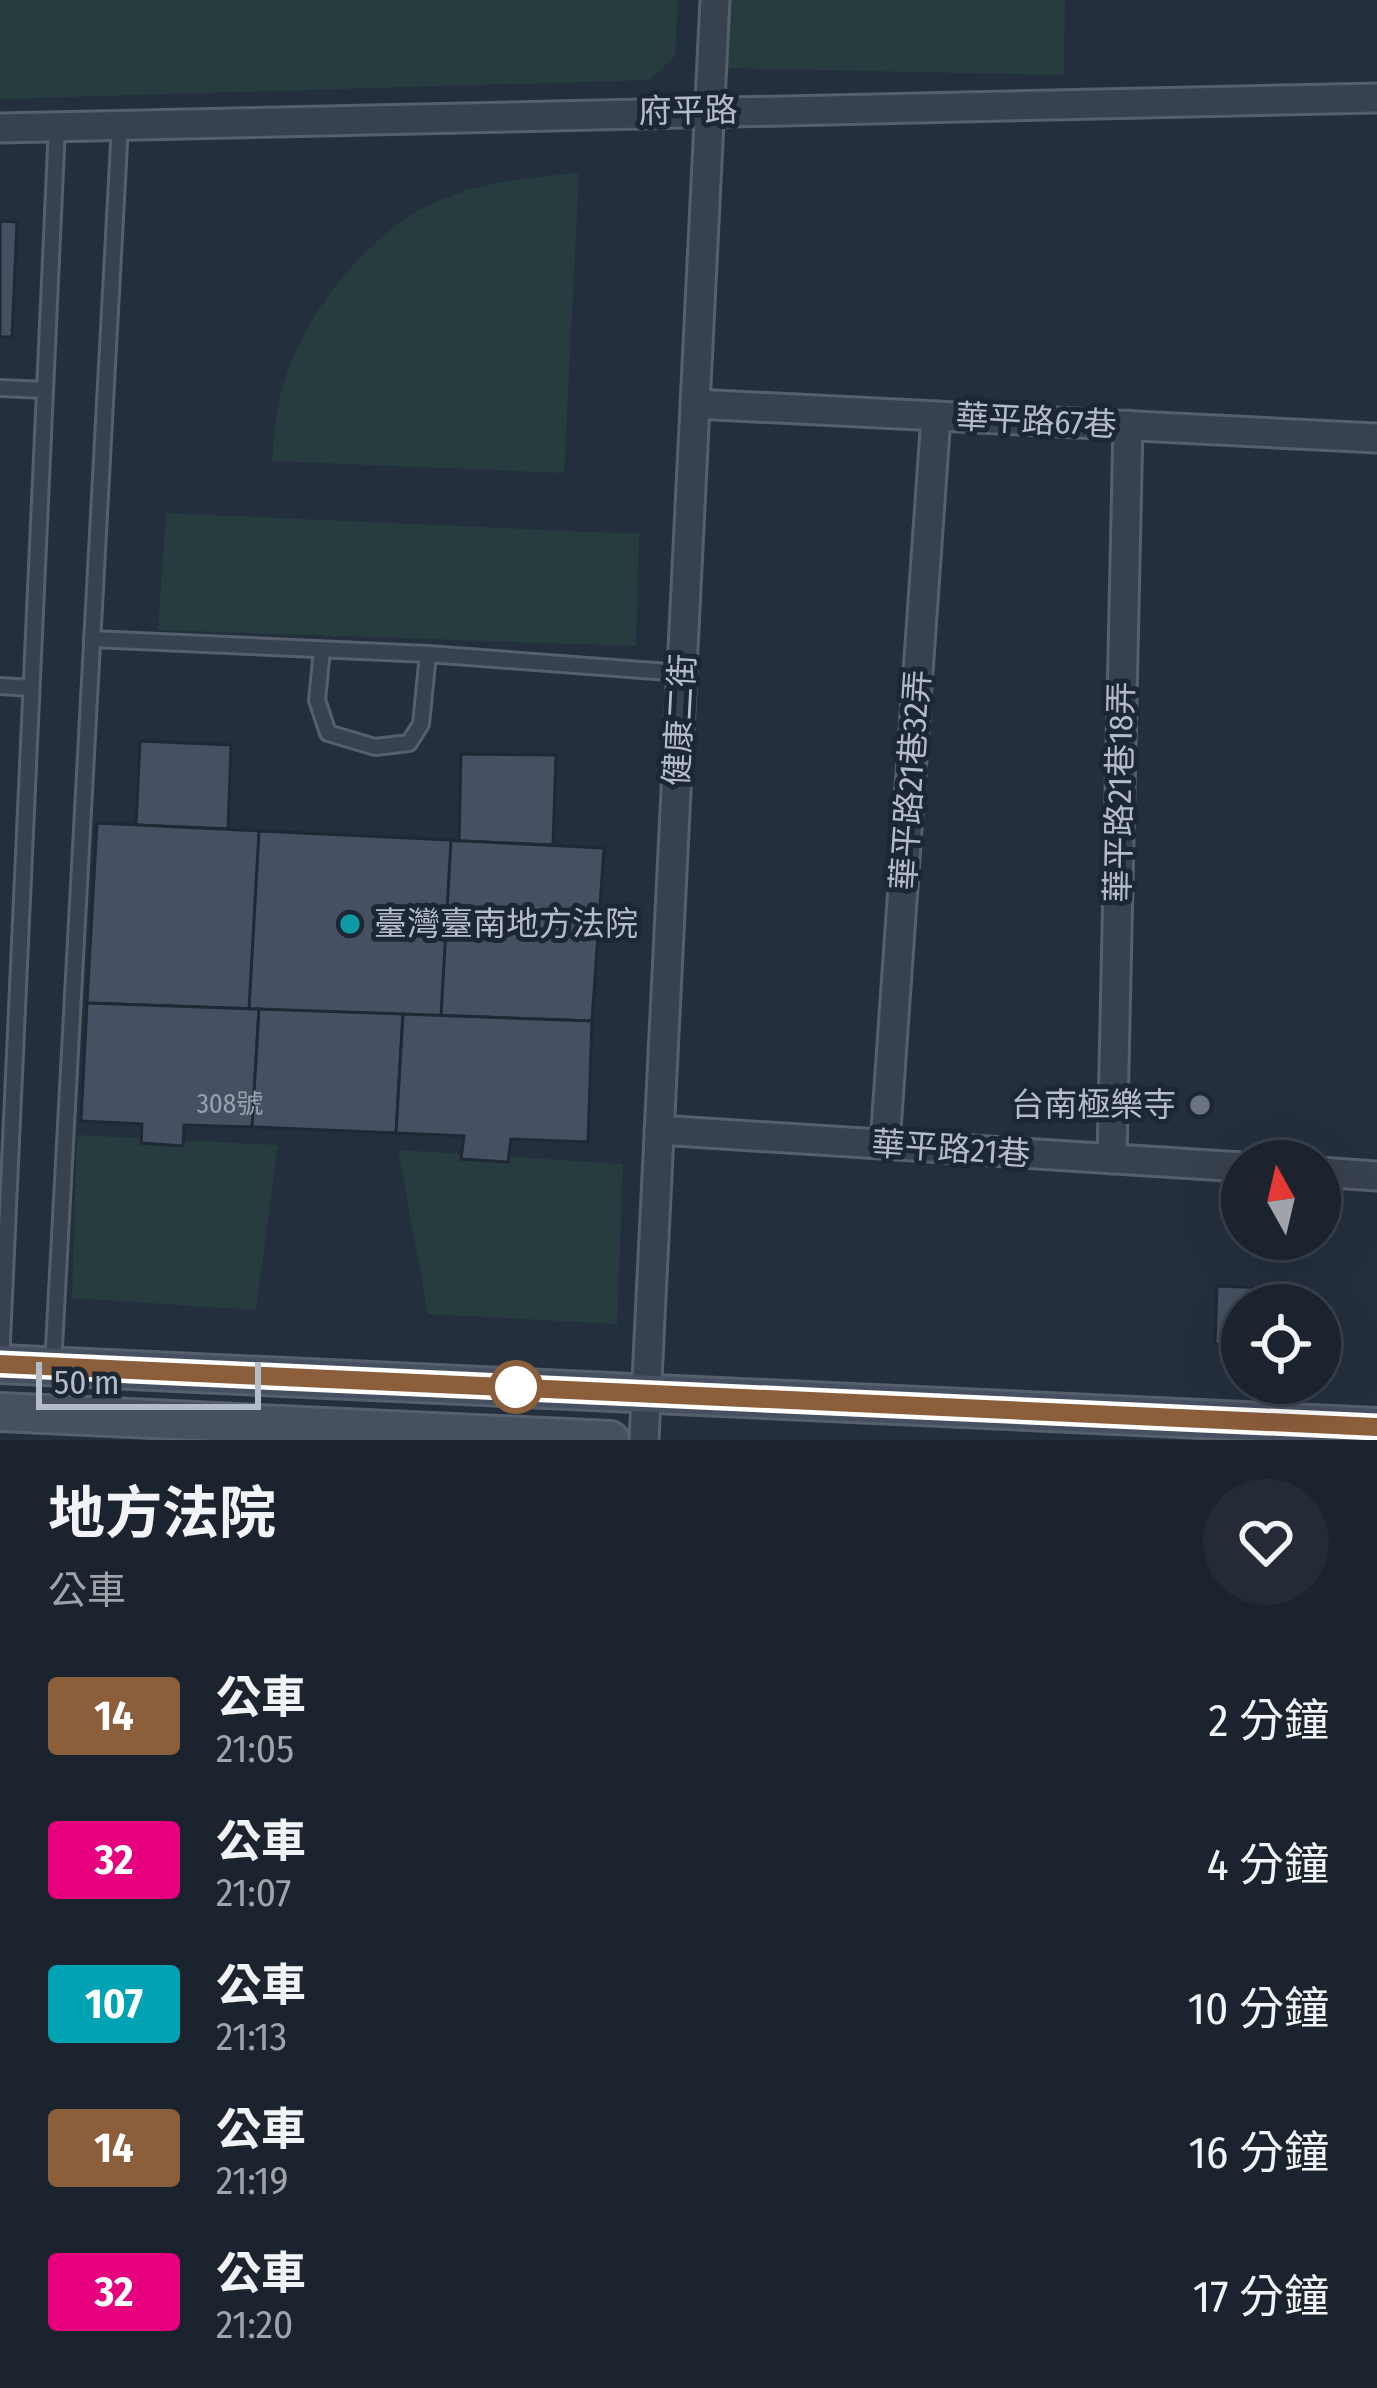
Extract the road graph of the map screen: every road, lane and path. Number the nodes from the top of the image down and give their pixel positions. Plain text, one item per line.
1 (715, 0) edge
2 (1377, 98) edge
3 (710, 110) junction
4 (120, 124) junction
5 (57, 126) junction
6 (0, 128) edge
7 (0, 388) edge
8 (46, 390) junction
9 (695, 404) junction
10 (936, 416) junction
11 (1128, 425) junction
12 (1377, 437) edge
13 (92, 639) junction
14 (322, 650) junction
15 (428, 654) junction
16 (682, 673) junction
17 (0, 686) edge
18 (32, 688) junction
19 (659, 1130) junction
20 (885, 1144) junction
21 (1112, 1159) junction
22 (1221, 1166) edge
23 (1341, 1173) edge
24 (1377, 1176) edge
25 (0, 1364) edge
26 (53, 1366) junction
27 (646, 1393) junction
28 (0, 1412) edge
29 (1377, 1426) edge
30 (358, 1434) edge
31 (610, 1440) edge
32 (644, 1440) edge

1 - 3 street, 健康二街
2 - 3 street, 府平路
3 - 4 street, 府平路
3 - 9 street, 健康二街
4 - 5 street, 府平路
4 - 13 lane
5 - 6 street, 府平路
5 - 8 lane
7 - 8 lane
8 - 18 lane
9 - 10 street, 華平路67巷
9 - 16 street, 健康二街
10 - 11 street, 華平路67巷
10 - 20 street, 華平路21巷32弄
11 - 12 street, 華平路67巷
11 - 21 street, 華平路21巷18弄
13 - 14 lane
13 - 26 lane
14 - 15 lane
14 - 15 lane
15 - 16 lane
16 - 19 street, 健康二街
17 - 18 lane
18 - 25 lane
19 - 20 street, 華平路21巷
19 - 27 street, 健康二街
20 - 21 street, 華平路21巷
21 - 22 street, 華平路21巷
23 - 24 street
25 - 26 street
26 - 27 street
27 - 29 street
27 - 32 street, 健康二街
28 - 30 street
30 - 31 street

